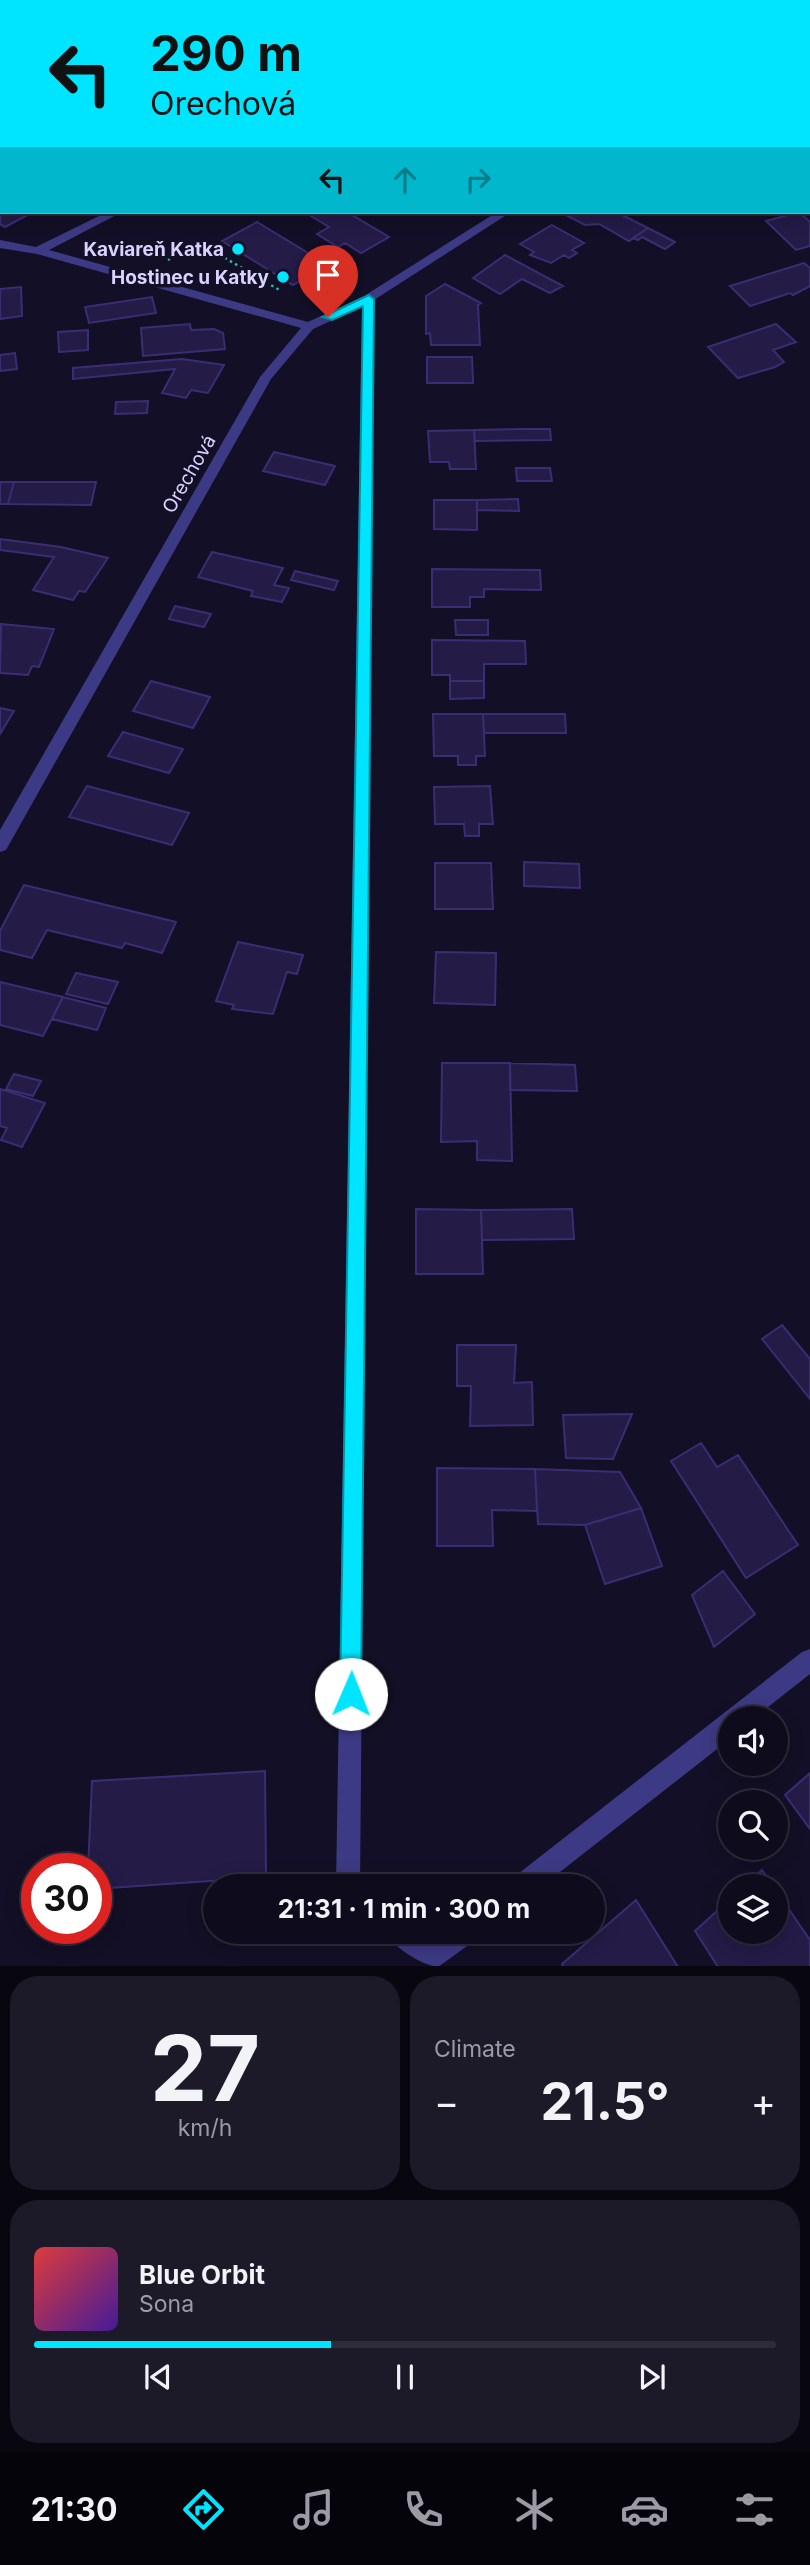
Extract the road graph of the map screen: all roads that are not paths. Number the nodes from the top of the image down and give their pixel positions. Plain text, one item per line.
1 (112, 214) edge
2 (502, 214) edge
3 (0, 244) edge
4 (38, 251) junction
5 (369, 299) junction
6 (309, 326) junction
7 (0, 845) edge
8 (810, 1660) edge
9 (751, 1706) edge
10 (718, 1733) edge
11 (348, 1874) edge
12 (538, 1874) edge
13 (418, 1944) edge
14 (450, 1944) edge

1 - 4 street
2 - 5 street, Orechová
3 - 4 street
4 - 6 street
5 - 6 street, Orechová
5 - 11 street
6 - 7 street, Orechová
8 - 9 street
10 - 12 street
13 - 14 street

